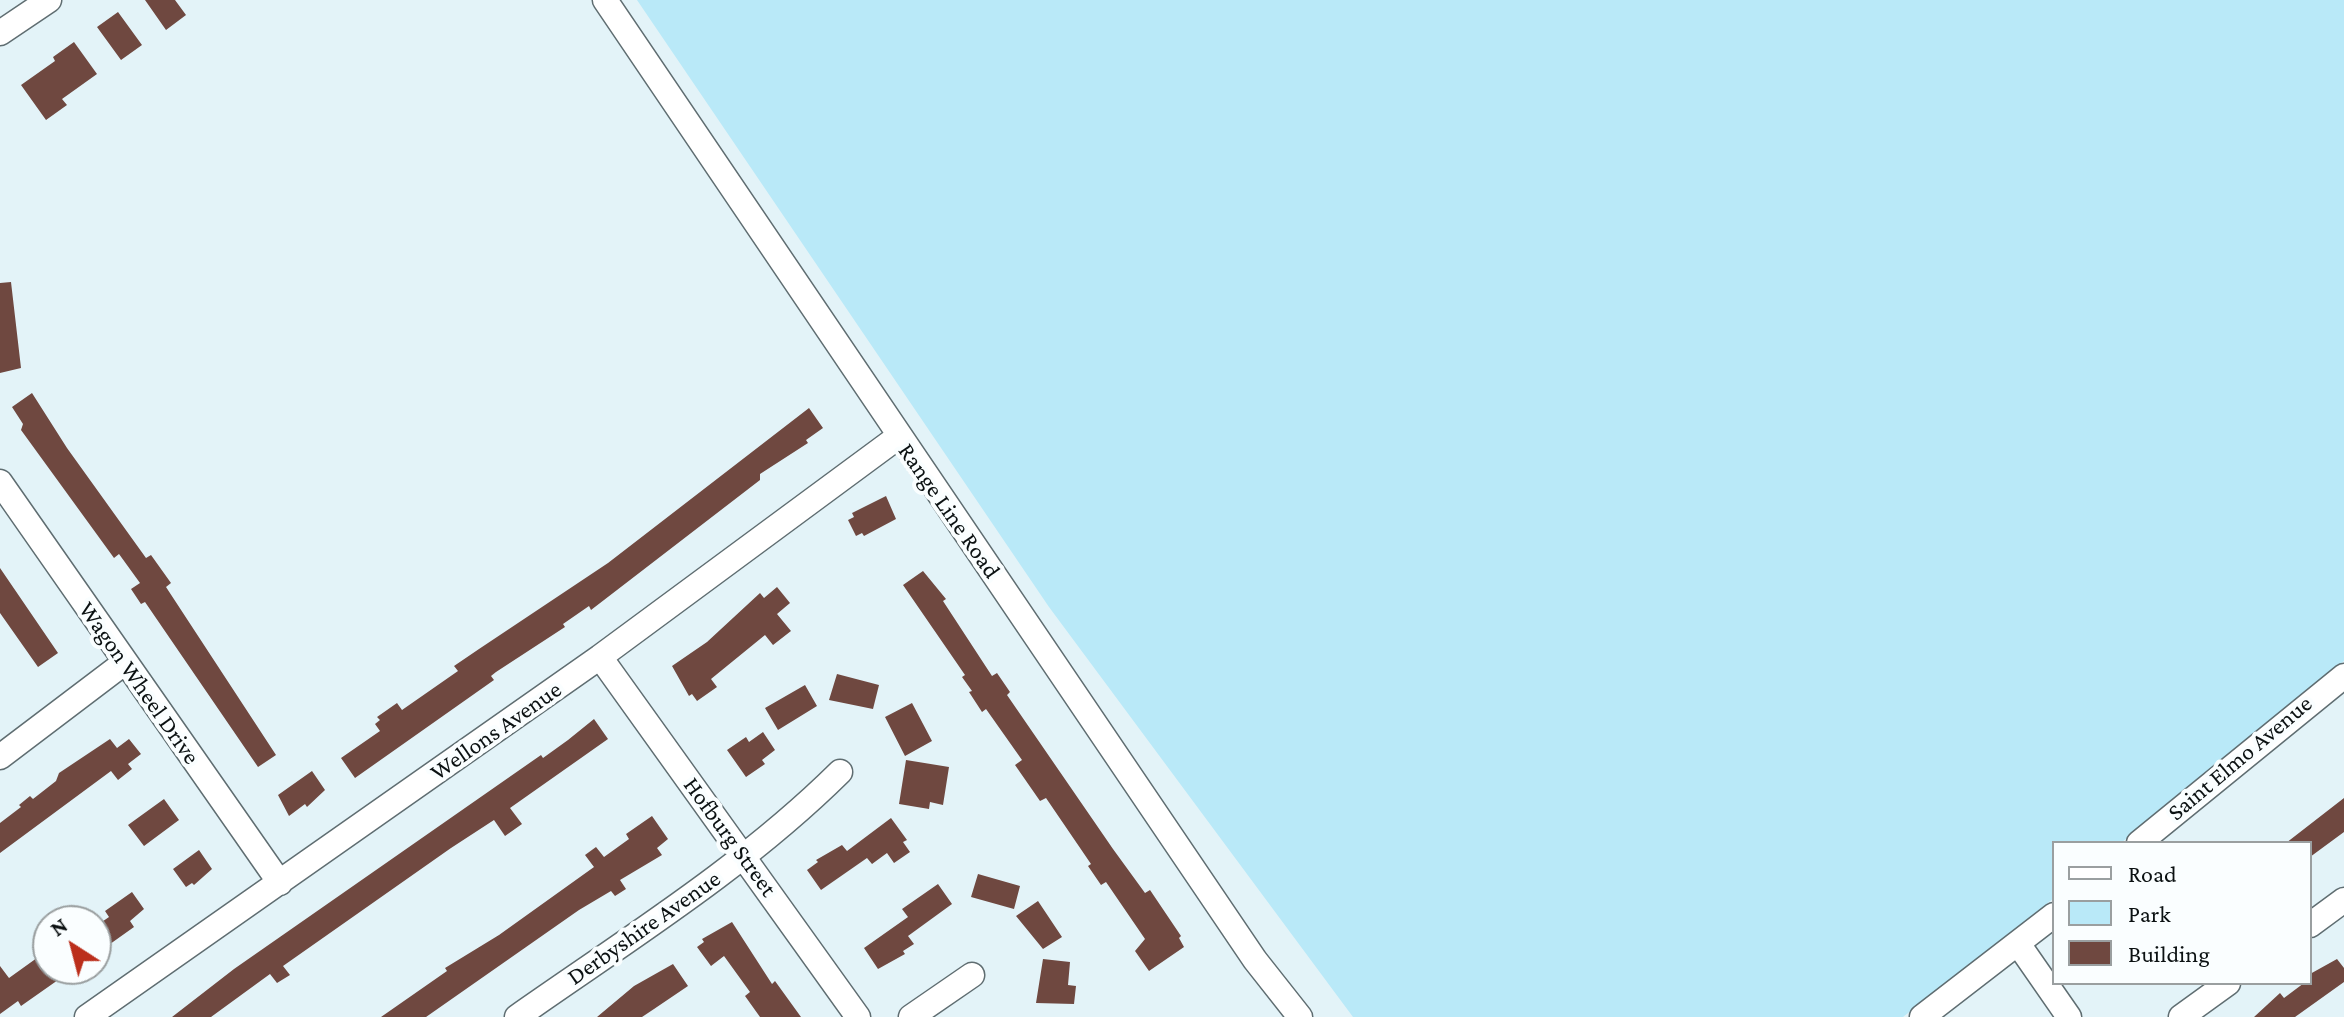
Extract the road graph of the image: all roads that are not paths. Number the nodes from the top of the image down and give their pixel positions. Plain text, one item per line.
1 (49, 0) edge
2 (605, 0) edge
3 (0, 33) edge
4 (898, 437) junction
5 (0, 482) edge
6 (600, 657) junction
7 (124, 663) junction
8 (2344, 676) edge
9 (0, 757) edge
10 (840, 772) dead end
11 (2141, 841) edge
12 (745, 856) junction
13 (280, 883) junction
14 (2344, 900) edge
15 (2052, 917) edge
16 (2312, 924) edge
17 (2019, 945) junction
18 (972, 975) dead end
19 (2225, 985) edge
20 (87, 1017) edge
21 (517, 1017) edge
22 (858, 1017) edge
23 (911, 1017) edge
24 (1300, 1017) edge
25 (1922, 1017) edge
26 (2069, 1017) edge
27 (2181, 1017) edge

1 - 3 street
2 - 4 street, Range Line Road
4 - 6 street, Wellons Avenue
4 - 24 street, Range Line Road
5 - 7 street, Wagon Wheel Drive
6 - 12 street, Hofburg Street
6 - 13 street, Wellons Avenue
7 - 9 street
7 - 13 street, Wagon Wheel Drive
8 - 11 street, Saint Elmo Avenue
10 - 12 street, Derbyshire Avenue
12 - 21 street, Derbyshire Avenue
12 - 22 street, Hofburg Street
13 - 20 street, Wellons Avenue
14 - 16 street
15 - 17 street
17 - 25 street
17 - 26 street
18 - 23 street
19 - 27 street

